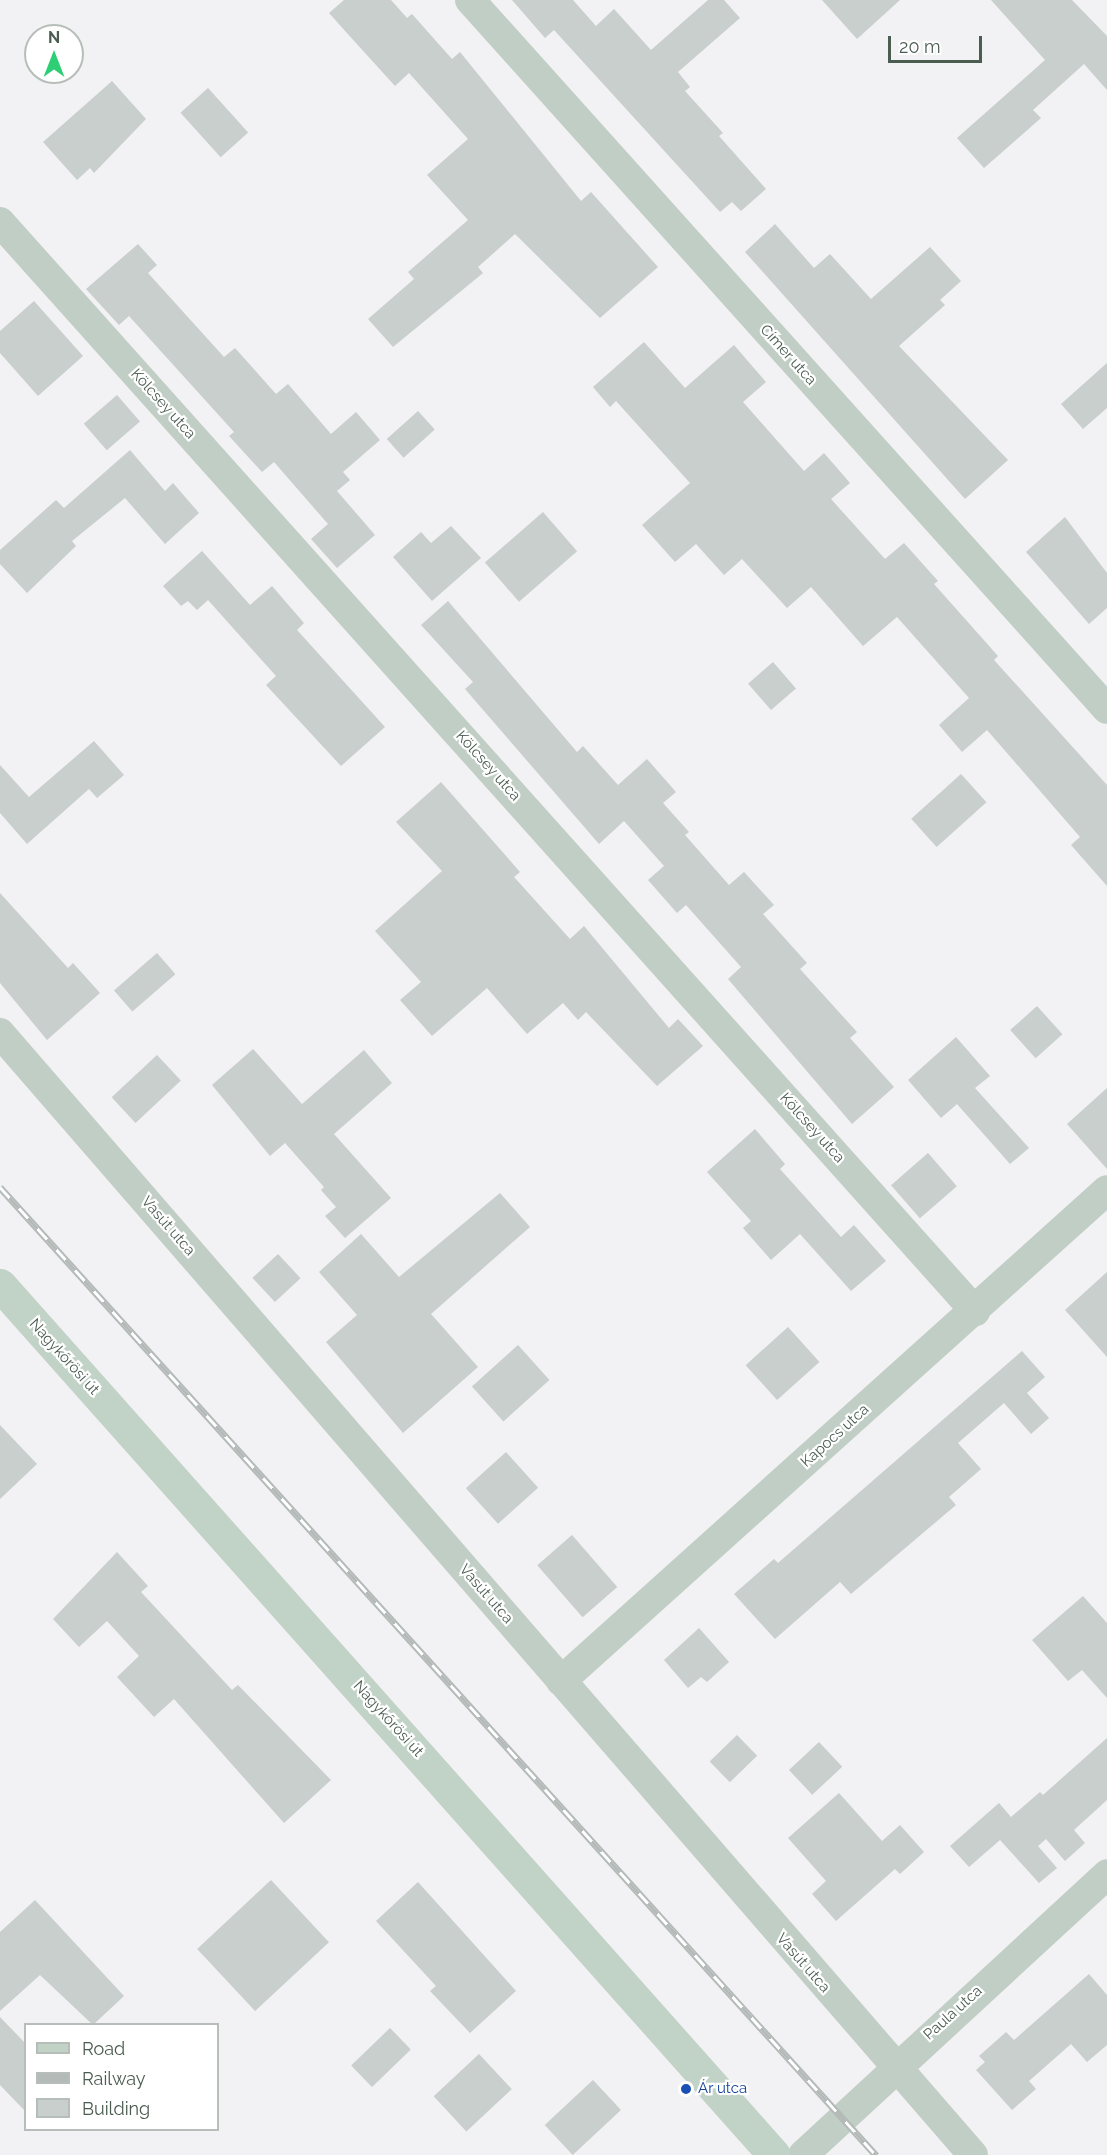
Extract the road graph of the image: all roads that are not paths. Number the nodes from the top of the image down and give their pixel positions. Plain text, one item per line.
1 (470, 0) edge
2 (0, 222) edge
3 (1107, 709) edge
4 (0, 1033) edge
5 (1107, 1190) edge
6 (0, 1286) edge
7 (975, 1311) junction
8 (561, 1681) junction
9 (1107, 1874) edge
10 (894, 2067) junction
11 (774, 2155) edge
12 (803, 2155) edge
13 (973, 2155) edge

1 - 3 street, Címer utca
2 - 7 street, Kölcsey utca
4 - 8 street, Vasút utca
5 - 7 street, Kapocs utca
6 - 11 main road, Nagykőrösi út
7 - 8 street, Kapocs utca
8 - 10 street, Vasút utca
9 - 10 street, Paula utca
10 - 12 street, Paula utca
10 - 13 street, Vasút utca

